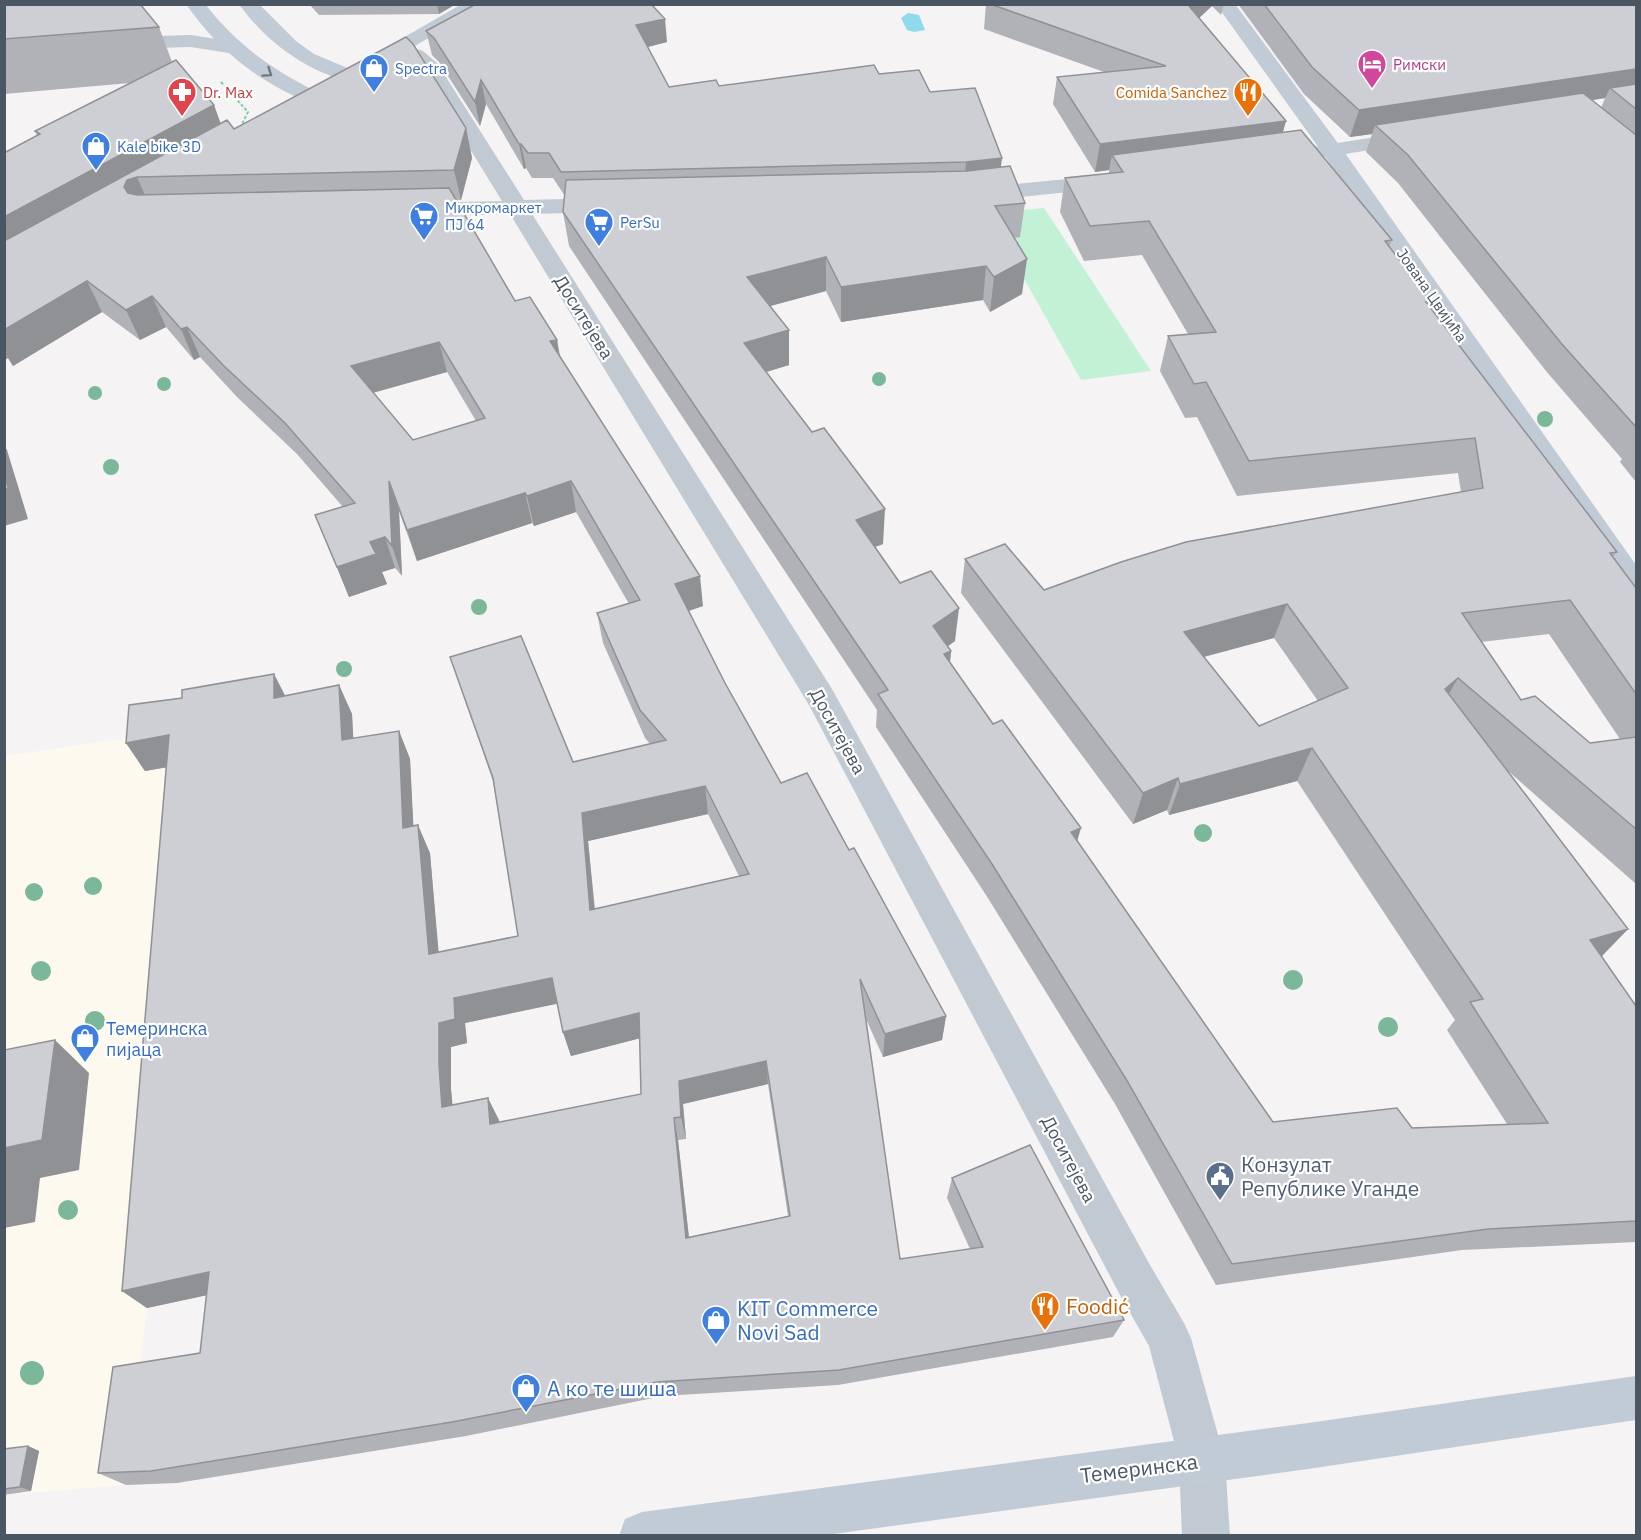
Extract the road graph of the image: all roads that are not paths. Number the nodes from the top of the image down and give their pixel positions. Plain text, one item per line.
1 (248, 4) edge
2 (476, 4) edge
3 (1225, 4) edge
4 (197, 7) edge
5 (150, 41) junction
6 (105, 44) edge
7 (235, 48) junction
8 (397, 49) junction
9 (350, 76) junction
10 (313, 97) junction
11 (286, 112) edge
12 (1436, 134) edge
13 (1332, 151) junction
14 (1258, 162) edge
15 (1128, 179) edge
16 (952, 196) edge
17 (624, 204) edge
18 (518, 208) junction
19 (399, 210) edge
20 (1636, 587) edge
21 (1636, 1398) edge
22 (1202, 1460) junction
23 (642, 1536) edge
24 (1206, 1536) edge

1 - 9 street
2 - 8 street
3 - 13 street, Јована Цвијића
4 - 5 street
4 - 7 street
5 - 6 street
5 - 7 street
7 -> 10 street
8 - 9 street
8 - 18 street, Доситејева
9 - 10 street
10 - 11 street
12 - 13 street
13 - 14 street
13 - 20 street, Јована Цвијића
15 - 16 street
17 - 18 street
18 - 19 street
18 - 22 street, Доситејева
21 - 22 street, Темеринска
22 - 23 street, Темеринска
22 - 24 street, Доситејева

